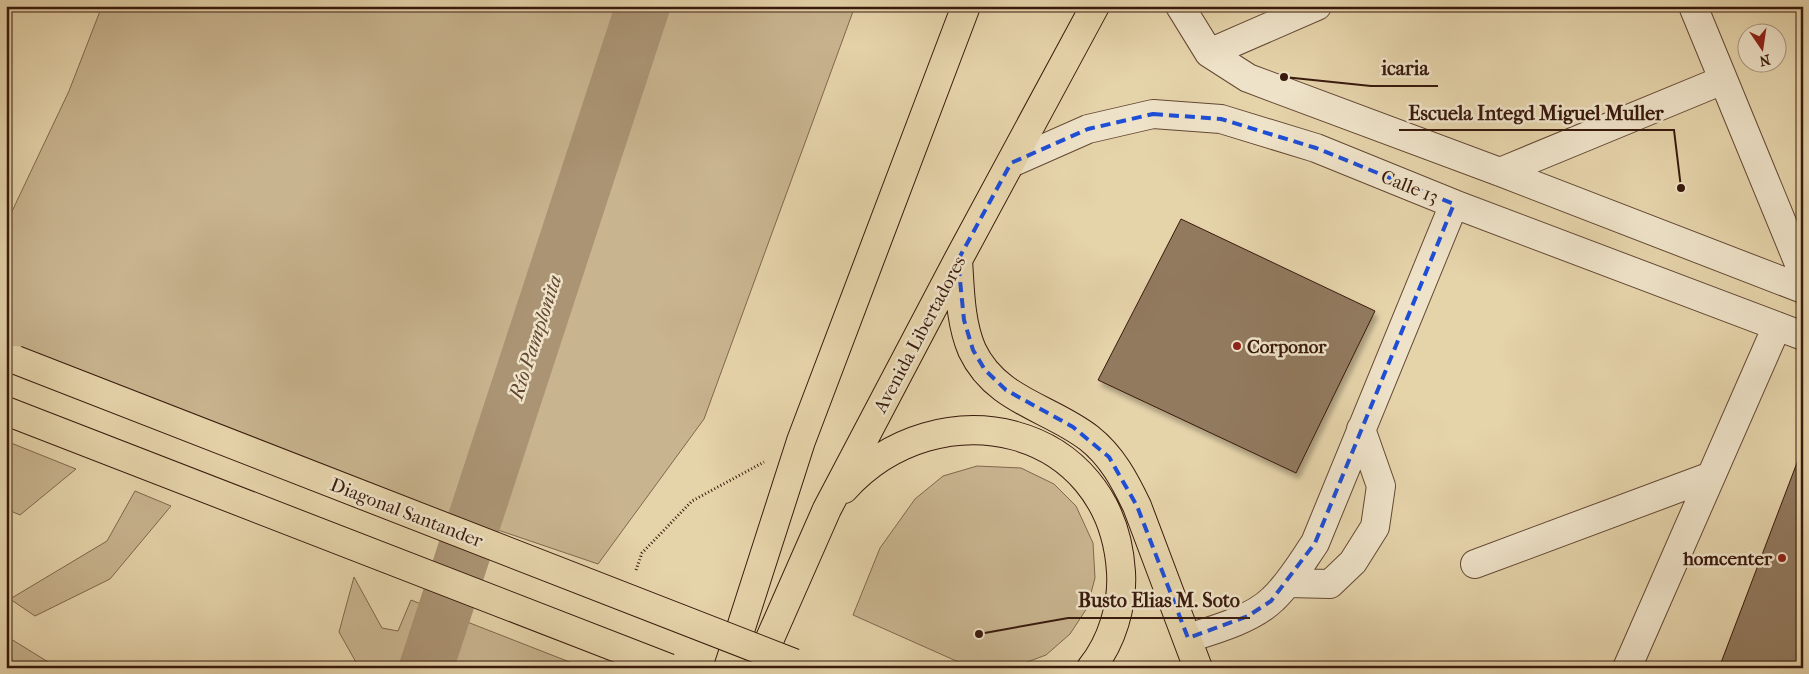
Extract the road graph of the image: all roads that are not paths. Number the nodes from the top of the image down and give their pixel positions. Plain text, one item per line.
1 (966, 6) edge
2 (1095, 6) edge
3 (1180, 6) edge
4 (1317, 6) edge
5 (1693, 6) edge
6 (1209, 53) junction
7 (1723, 80) junction
8 (1010, 163) junction
9 (1500, 172) junction
10 (1454, 204) junction
11 (958, 260) junction
12 (1801, 279) edge
13 (1777, 326) junction
14 (1803, 336) edge
15 (11, 358) edge
16 (6, 411) edge
17 (1361, 429) junction
18 (1711, 476) junction
19 (827, 509) junction
20 (1474, 564) dead end
21 (1288, 583) junction
22 (1188, 638) junction
23 (801, 665) edge
24 (670, 668) edge
25 (728, 668) edge
26 (757, 668) edge
27 (1092, 668) edge
28 (1198, 668) edge
29 (1627, 668) edge

1 - 25 main road
2 - 8 main road, Avenida Libertadores
3 - 6 street
4 - 6 street
5 - 7 street
6 - 9 street
7 - 9 street
7 - 12 street
8 - 10 street, Calle 13
8 - 11 main road, Avenida Libertadores
9 - 12 street
10 - 13 street, Calle 13
10 - 17 street
11 - 19 main road, Avenida Libertadores
11 - 22 main road
13 - 14 street, Calle 13
13 - 18 street
15 - 23 main road, Diagonal Santander, bridge
16 - 24 main road, bridge
17 - 21 street
17 - 21 street
18 - 20 street
18 - 29 street
19 - 26 main road, Avenida Libertadores
19 - 27 main road
21 - 22 street
22 - 28 main road

